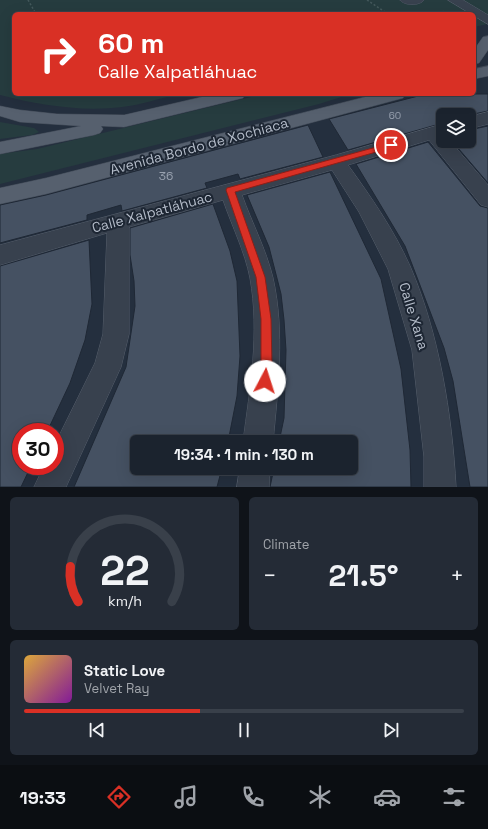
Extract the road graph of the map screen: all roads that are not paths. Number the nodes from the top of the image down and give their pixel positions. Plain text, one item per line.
1 (406, 0) edge
2 (418, 0) edge
3 (454, 0) edge
4 (474, 12) edge
5 (476, 13) edge
6 (488, 20) edge
7 (488, 35) edge
8 (476, 38) edge
9 (488, 40) edge
10 (476, 57) edge
11 (488, 71) edge
12 (476, 74) edge
13 (230, 96) edge
14 (390, 96) edge
15 (0, 111) edge
16 (488, 118) edge
17 (124, 121) junction
18 (476, 121) edge
19 (436, 132) edge
20 (0, 148) edge
21 (450, 148) edge
22 (336, 162) junction
23 (230, 190) junction
24 (0, 196) edge
25 (488, 199) edge
26 (118, 221) junction
27 (0, 255) edge
28 (259, 435) edge
29 (255, 475) edge
30 (50, 487) edge
31 (253, 487) edge
32 (440, 487) edge

1 - 2 street
3 - 4 street
5 - 6 street
7 - 8 main road
9 - 10 main road
11 - 12 main road
13 - 17 main road
14 - 24 main road, Avenida Bordo de Xochiaca
15 - 17 main road
16 - 18 street
17 - 20 main road
19 - 22 street, Calle Xalpatláhuac
21 - 25 street
22 - 23 street, Calle Xalpatláhuac
22 - 32 street, Calle Xana
23 - 26 street, Calle Xalpatláhuac
23 - 28 street
26 - 27 street, Calle Xalpatláhuac
26 - 30 street
29 - 31 street

